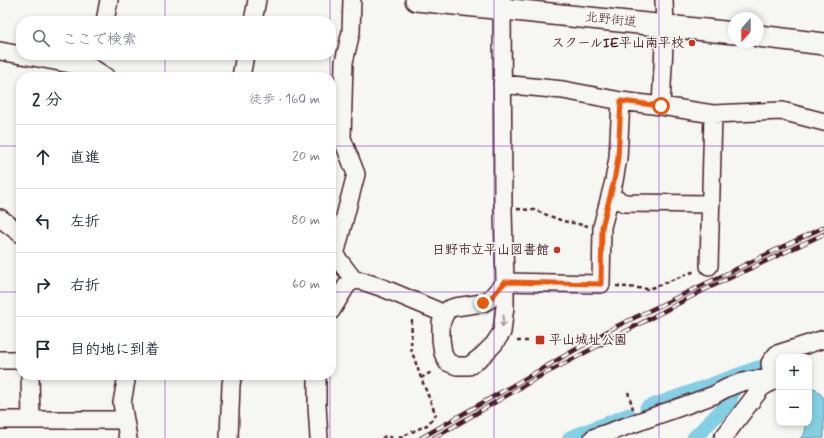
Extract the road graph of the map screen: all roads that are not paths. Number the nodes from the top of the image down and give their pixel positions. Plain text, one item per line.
1 (110, 0) edge
2 (257, 0) edge
3 (352, 0) edge
4 (416, 0) edge
5 (664, 0) edge
6 (502, 4) edge
7 (106, 16) edge
8 (254, 16) edge
9 (665, 26) junction
10 (728, 32) edge
11 (764, 37) edge
12 (824, 44) edge
13 (0, 51) edge
14 (16, 54) edge
15 (53, 60) edge
16 (244, 60) edge
17 (98, 67) edge
18 (241, 72) edge
19 (502, 84) junction
20 (621, 101) junction
21 (661, 106) junction
22 (713, 114) junction
23 (824, 122) edge
24 (610, 197) junction
25 (711, 204) junction
26 (0, 218) edge
27 (16, 230) edge
28 (336, 243) edge
29 (336, 257) edge
30 (709, 266) road end
31 (354, 280) junction
32 (505, 282) junction
33 (336, 303) edge
34 (445, 314) junction
35 (824, 339) edge
36 (824, 349) edge
37 (777, 354) edge
38 (776, 355) edge
39 (812, 355) edge
40 (0, 360) edge
41 (16, 360) edge
42 (776, 378) edge
43 (30, 380) edge
44 (126, 380) edge
45 (231, 380) edge
46 (317, 380) edge
47 (0, 420) edge
48 (31, 420) junction
49 (125, 420) junction
50 (128, 438) edge
51 (229, 438) edge
52 (319, 438) edge
53 (593, 438) edge
54 (723, 438) edge

1 - 7 street
2 - 8 street
3 - 28 street
4 - 6 main road, 北野街道
5 - 9 street
6 - 9 main road, 北野街道
6 - 19 street
9 - 10 main road, 北野街道
9 - 21 street
11 - 12 main road
13 - 14 street
15 - 17 street
16 - 18 street
19 - 20 street
19 - 32 street
20 - 21 street
20 - 24 street
21 - 22 street
22 - 23 street
22 - 25 street
24 - 25 street
24 - 32 street
25 - 30 street
26 - 27 street
29 - 31 street
31 - 33 street
31 - 34 street
32 - 34 street
32 -> 34 street
35 - 37 street
36 - 39 street
38 - 42 street
40 - 41 street
42 - 53 street
42 - 54 street
43 - 48 street
44 - 49 street
45 - 51 street
46 - 52 street
47 - 48 street
48 - 49 street
49 - 50 street

